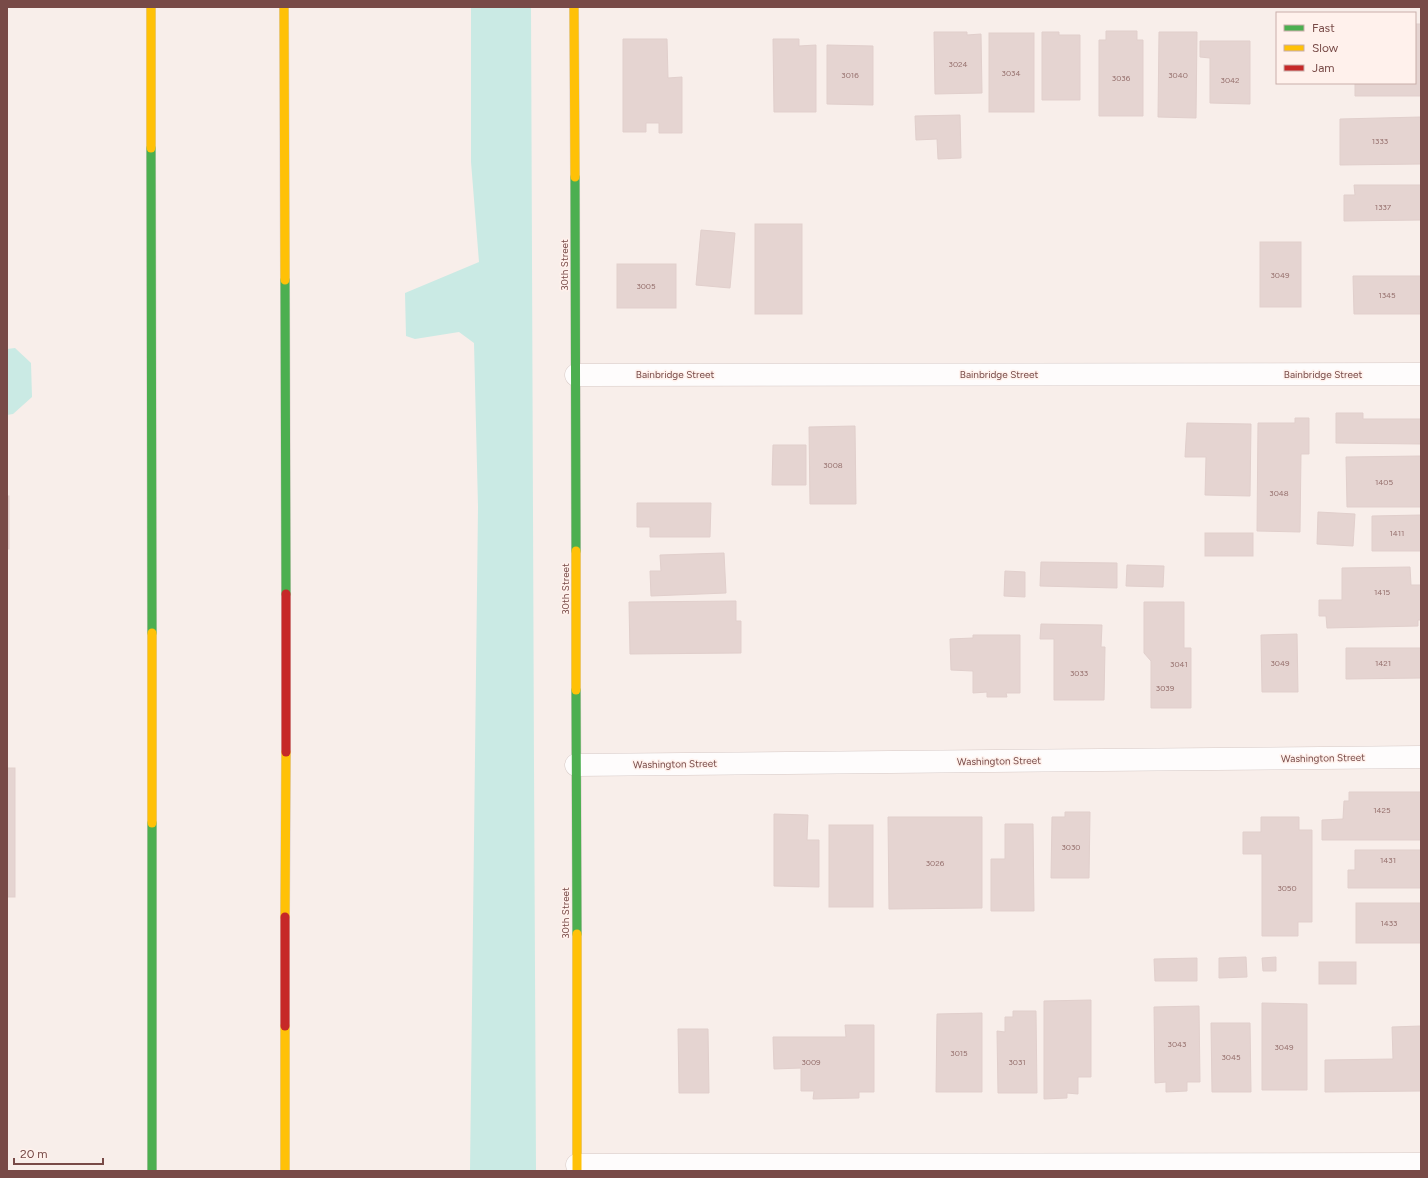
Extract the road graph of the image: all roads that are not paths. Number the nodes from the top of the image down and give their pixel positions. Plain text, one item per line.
1 (151, 7) edge
2 (284, 7) edge
3 (574, 7) edge
4 (1421, 374) edge
5 (576, 375) junction
6 (1421, 757) edge
7 (576, 765) junction
8 (1421, 1164) edge
9 (1122, 1167) edge
10 (576, 1168) edge
11 (152, 1171) edge
12 (285, 1171) edge

1 - 11 main road
2 - 12 main road
3 - 5 main road, 30th Street
4 - 5 street, Bainbridge Street
5 - 7 main road, 30th Street
6 - 7 street, Washington Street
7 - 10 main road, 30th Street
8 - 9 street
9 - 10 street

